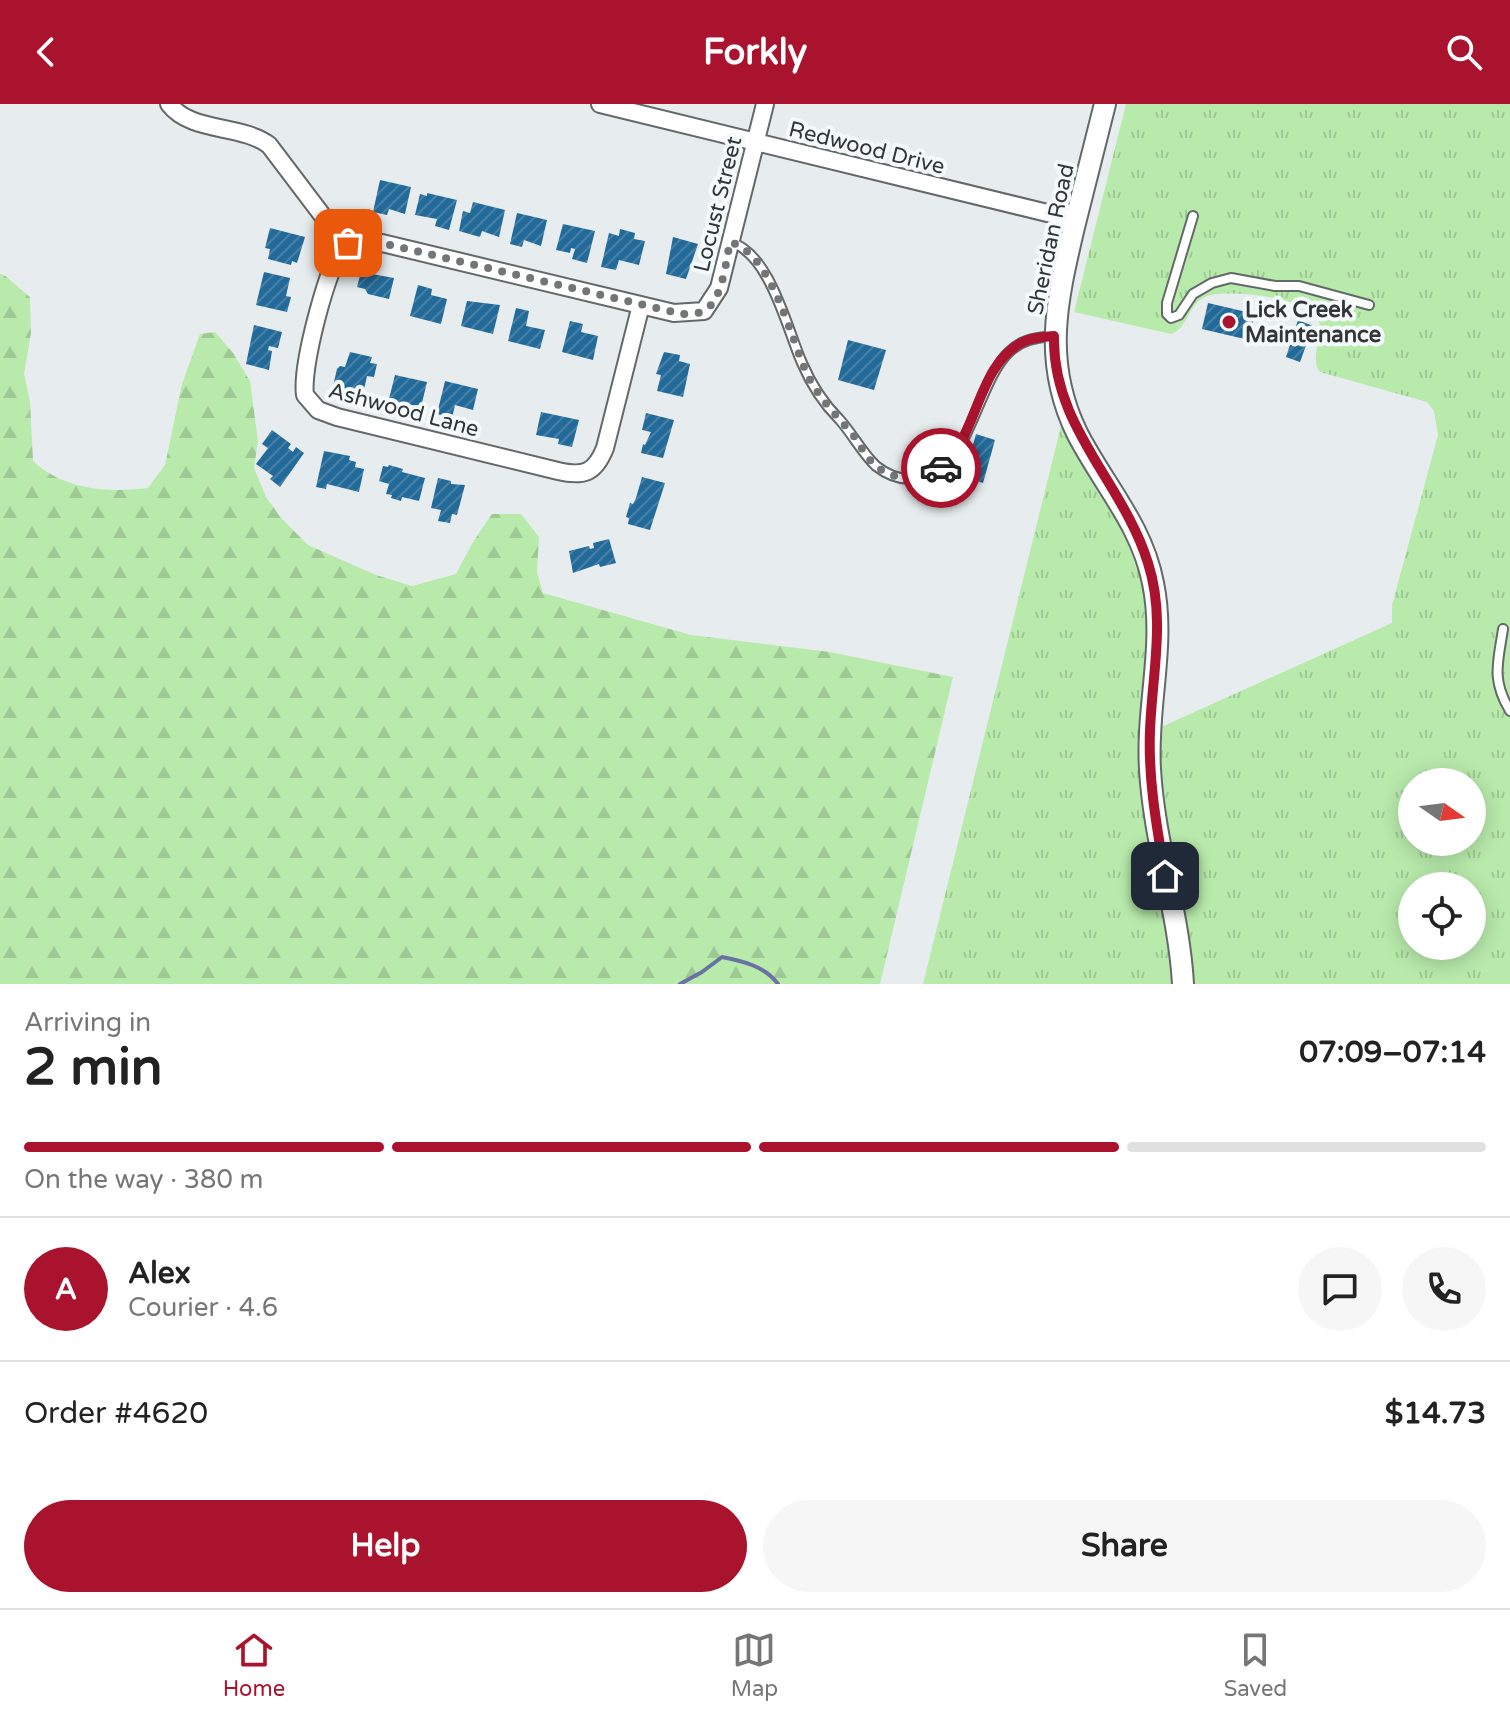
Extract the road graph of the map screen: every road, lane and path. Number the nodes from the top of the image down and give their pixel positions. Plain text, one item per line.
1 (169, 104) edge
2 (600, 104) edge
3 (765, 104) edge
4 (1105, 104) edge
5 (755, 142) junction
6 (1193, 216) dead end
7 (1076, 220) junction
8 (730, 242) junction
9 (344, 244) junction
10 (641, 305) junction
11 (1369, 305) dead end
12 (1054, 336) junction
13 (1503, 629) dead end
14 (1510, 711) edge
15 (1183, 984) edge

1 - 9 street
2 - 5 street, Redwood Drive
3 - 5 street, Locust Street
4 - 7 street, Sheridan Road
5 - 7 street, Redwood Drive
5 - 8 street, Locust Street
6 - 11 lane
7 - 12 street, Sheridan Road
8 - 10 street, Locust Street
8 - 12 lane
9 - 10 street
9 - 10 street, Ashwood Lane
12 - 15 street, Sheridan Road
13 - 14 lane

